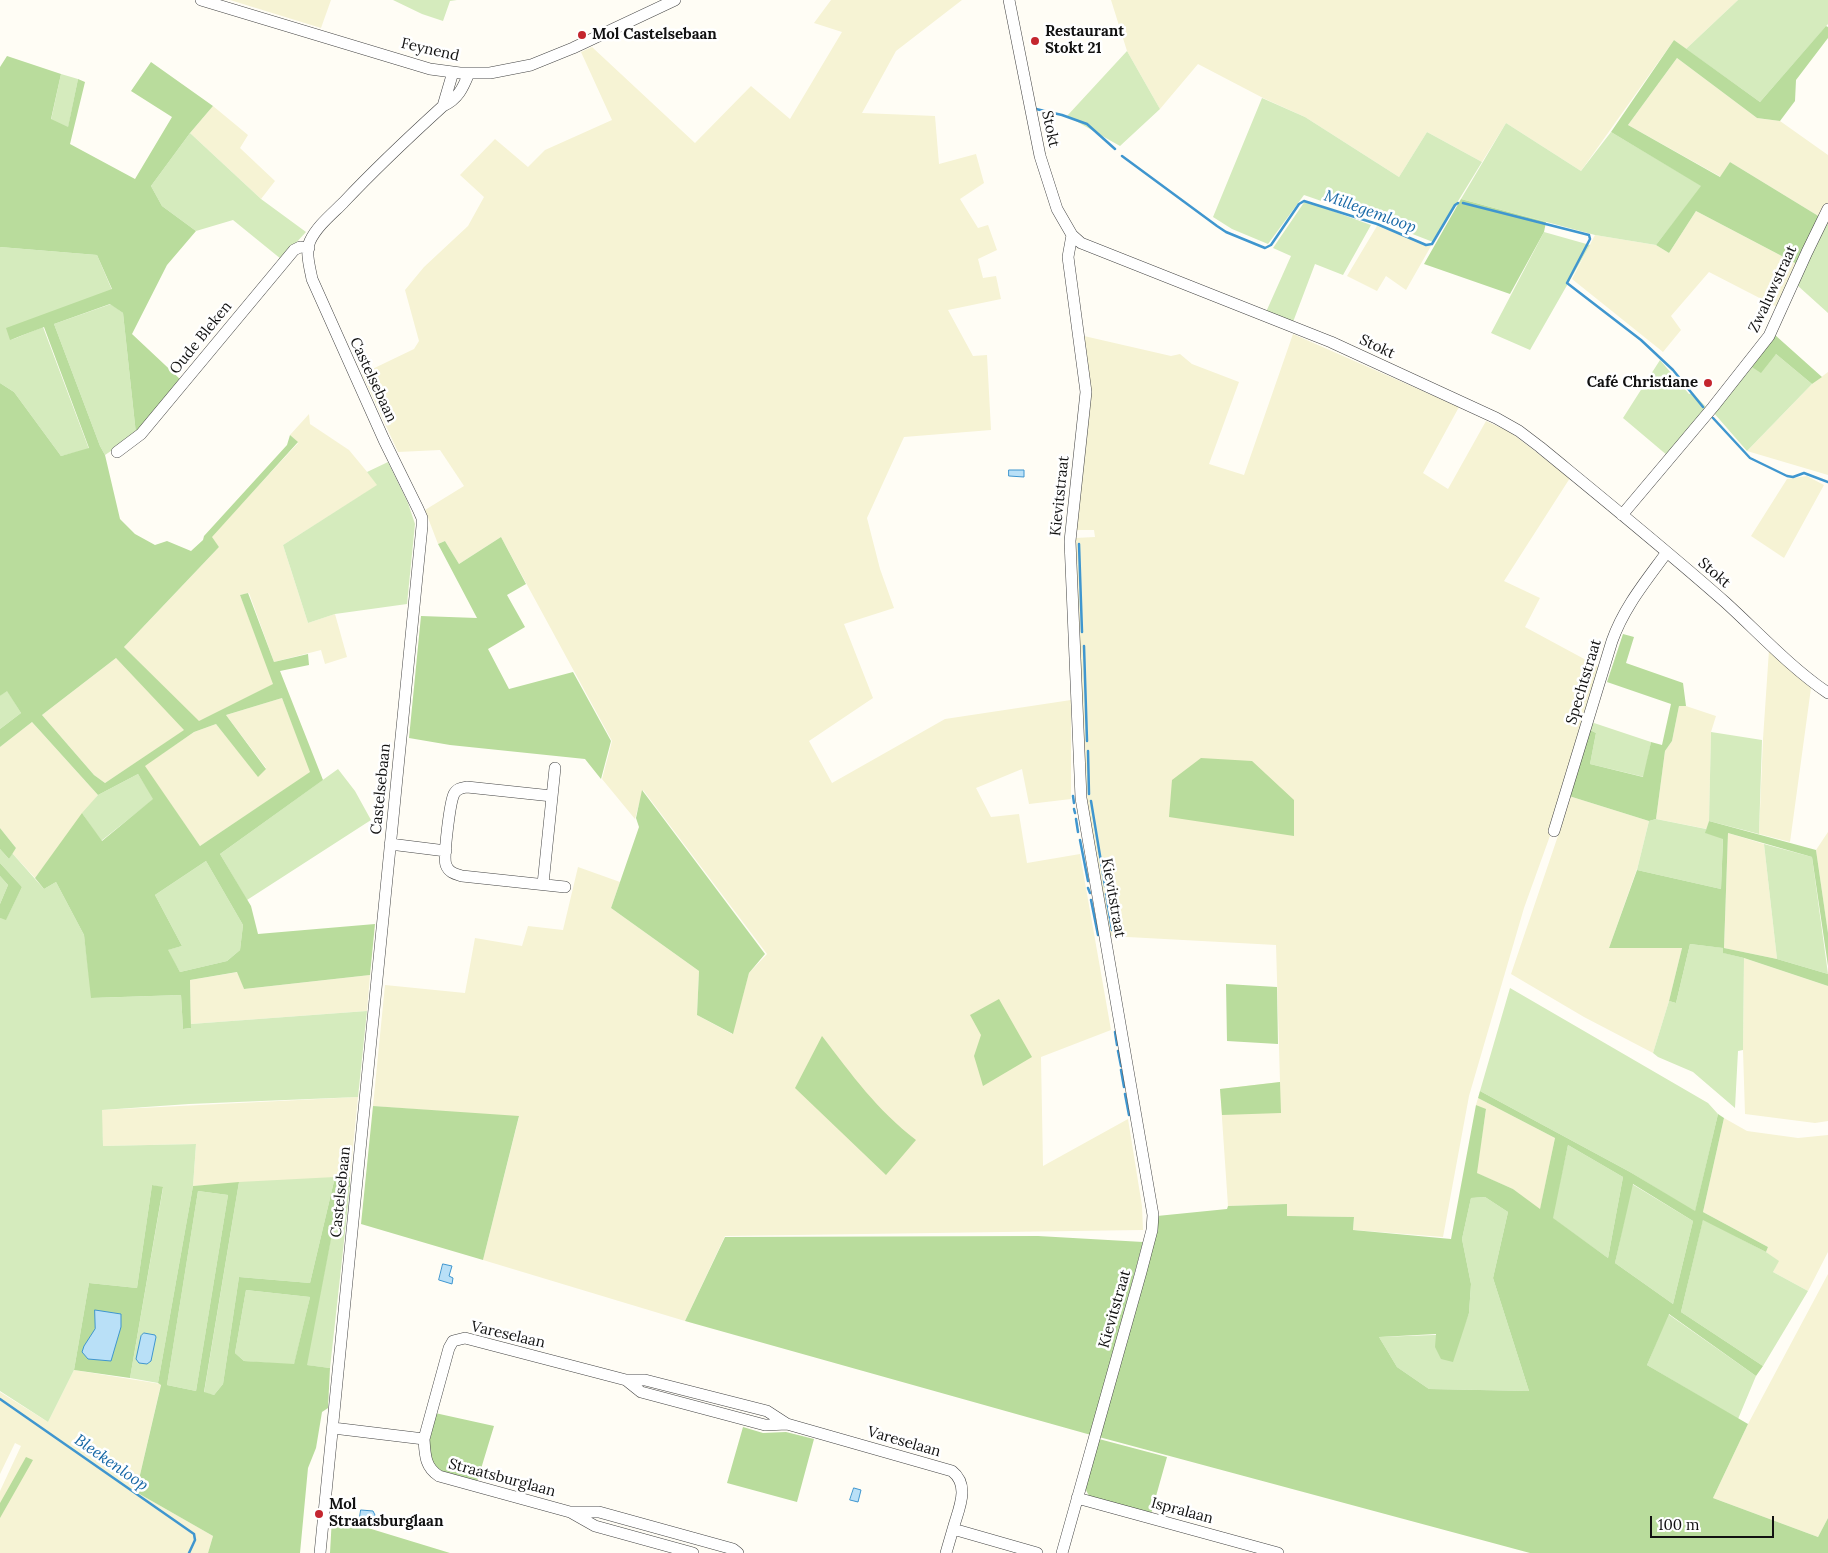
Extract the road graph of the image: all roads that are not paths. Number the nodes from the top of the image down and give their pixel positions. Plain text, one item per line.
1 (202, 0) edge
2 (674, 0) edge
3 (1009, 0) edge
4 (453, 72) junction
5 (469, 73) junction
6 (443, 106) junction
7 (1828, 209) edge
8 (1072, 235) junction
9 (309, 248) junction
10 (117, 452) dead end
11 (1622, 515) junction
12 (1667, 552) junction
13 (1828, 693) edge
14 (555, 768) dead end
15 (552, 796) junction
16 (1554, 831) dead end
17 (390, 844) junction
18 (446, 851) junction
19 (542, 884) junction
20 (565, 887) dead end
21 (333, 1428) junction
22 (424, 1439) junction
23 (1078, 1498) junction
24 (570, 1512) junction
25 (953, 1529) junction
26 (320, 1553) edge
27 (693, 1553) edge
28 (738, 1553) edge
29 (946, 1553) edge
30 (1037, 1553) edge
31 (1062, 1553) edge
32 (1278, 1553) edge

1 - 4 street, Feynend
2 - 5 street, Feynend
3 - 8 street, Stokt
4 - 5 street, Feynend
4 - 6 street
5 - 6 street, Castelsebaan
6 - 9 street, Castelsebaan
7 - 11 street, Zwaluwstraat
8 - 11 street, Stokt
8 - 23 street, Kievitstraat
9 - 10 street, Oude Bleken
9 - 17 street, Castelsebaan
11 - 12 street, Stokt
12 - 13 street, Stokt
12 - 16 street, Spechtstraat
14 - 15 street
15 - 18 street
15 - 19 street
17 - 18 street
17 - 21 street, Castelsebaan
18 - 19 street
19 - 20 street
21 - 22 street
21 - 26 street, Castelsebaan
22 - 24 street, Straatsburglaan
22 - 25 street, Vareselaan
23 - 31 street, Kievitstraat
23 - 32 street, Ispralaan
24 - 27 street, Straatsburglaan
24 - 28 street, Straatsburglaan
25 - 29 street
25 - 30 street

